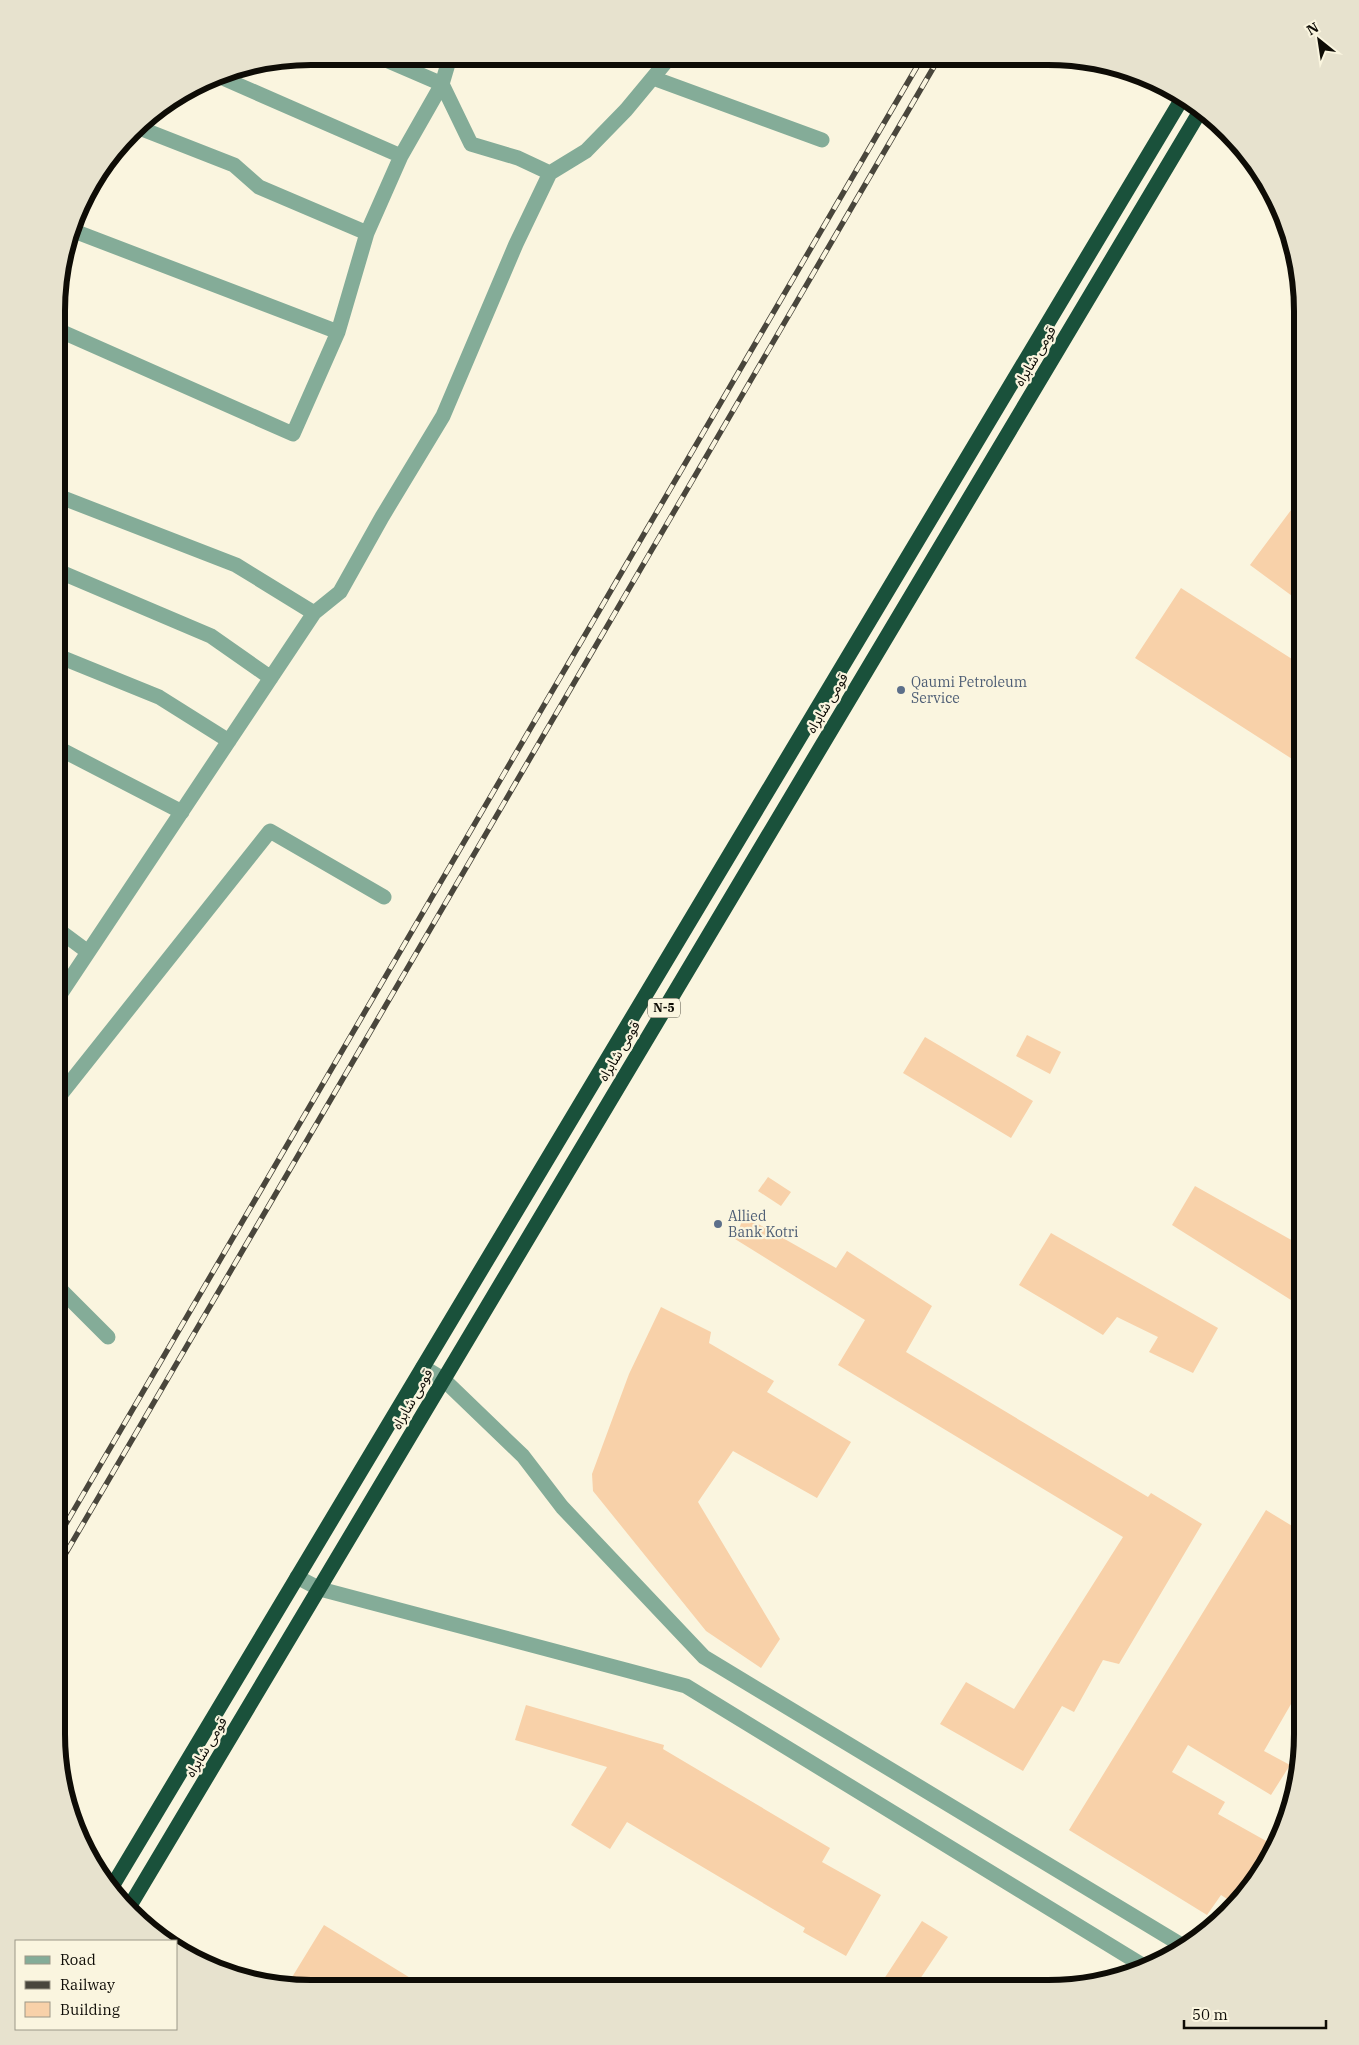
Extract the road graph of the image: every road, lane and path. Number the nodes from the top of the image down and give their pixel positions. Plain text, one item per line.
1 (397, 65) edge
2 (448, 65) edge
3 (664, 65) edge
4 (653, 78) junction
5 (227, 80) edge
6 (442, 84) junction
7 (1179, 103) edge
8 (1197, 116) edge
9 (145, 130) edge
10 (822, 140) dead end
11 (401, 156) junction
12 (550, 173) junction
13 (78, 232) edge
14 (368, 233) junction
15 (338, 332) junction
16 (65, 333) edge
17 (65, 499) edge
18 (65, 574) edge
19 (314, 613) junction
20 (65, 659) edge
21 (271, 678) junction
22 (229, 741) junction
23 (65, 752) edge
24 (182, 812) junction
25 (384, 897) dead end
26 (65, 934) edge
27 (88, 952) junction
28 (65, 987) edge
29 (65, 1089) edge
30 (65, 1294) edge
31 (108, 1337) dead end
32 (423, 1367) junction
33 (443, 1379) junction
34 (297, 1577) junction
35 (320, 1589) junction
36 (115, 1882) edge
37 (132, 1902) edge
38 (1178, 1943) edge
39 (1138, 1963) edge

1 - 6 street
2 - 6 street
3 - 4 street
4 - 10 street
4 - 12 street
5 - 11 street
6 - 11 street
6 - 12 street
7 - 32 highway, قومی شاہراہ / N-5
8 - 33 highway, قومی شاہراہ / N-5
9 - 14 street
11 - 14 street
12 - 19 street
13 - 15 street
14 - 15 street
15 - 16 street
17 - 19 street
18 - 21 street
19 - 21 street
20 - 22 street
21 - 22 street
22 - 24 street
23 - 24 street
24 - 27 street
25 - 29 street
26 - 27 street
27 - 28 street
30 - 31 street
32 - 33 street
32 - 34 highway, قومی شاہراہ / N-5
33 - 35 highway, قومی شاہراہ / N-5
33 - 38 street
34 - 35 street
34 - 36 highway, قومی شاہراہ / N-5
35 - 37 highway, قومی شاہراہ / N-5
35 - 39 street

